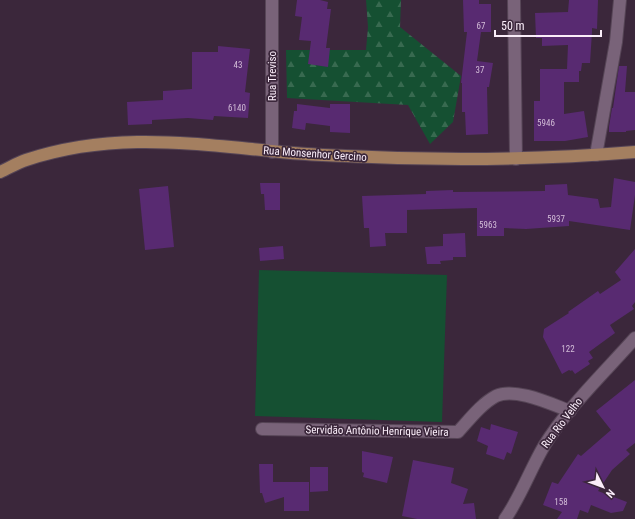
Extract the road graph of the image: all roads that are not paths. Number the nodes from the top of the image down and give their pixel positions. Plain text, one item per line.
1 (272, 0) edge
2 (514, 0) edge
3 (620, 0) edge
4 (272, 152) junction
5 (635, 152) edge
6 (596, 155) junction
7 (516, 159) junction
8 (0, 172) edge
9 (635, 338) edge
10 (570, 410) junction
11 (262, 429) dead end
12 (505, 519) edge

1 - 4 street, Rua Treviso
2 - 7 street
3 - 6 street
4 - 7 main road, Rua Monsenhor Gercino
4 - 8 main road, Rua Monsenhor Gercino
5 - 6 main road, Rua Monsenhor Gercino
6 - 7 main road, Rua Monsenhor Gercino
9 - 10 street, Rua Rio Velho
10 - 11 street, Servidão Antônio Henrique Vieira
10 - 12 street, Rua Rio Velho

